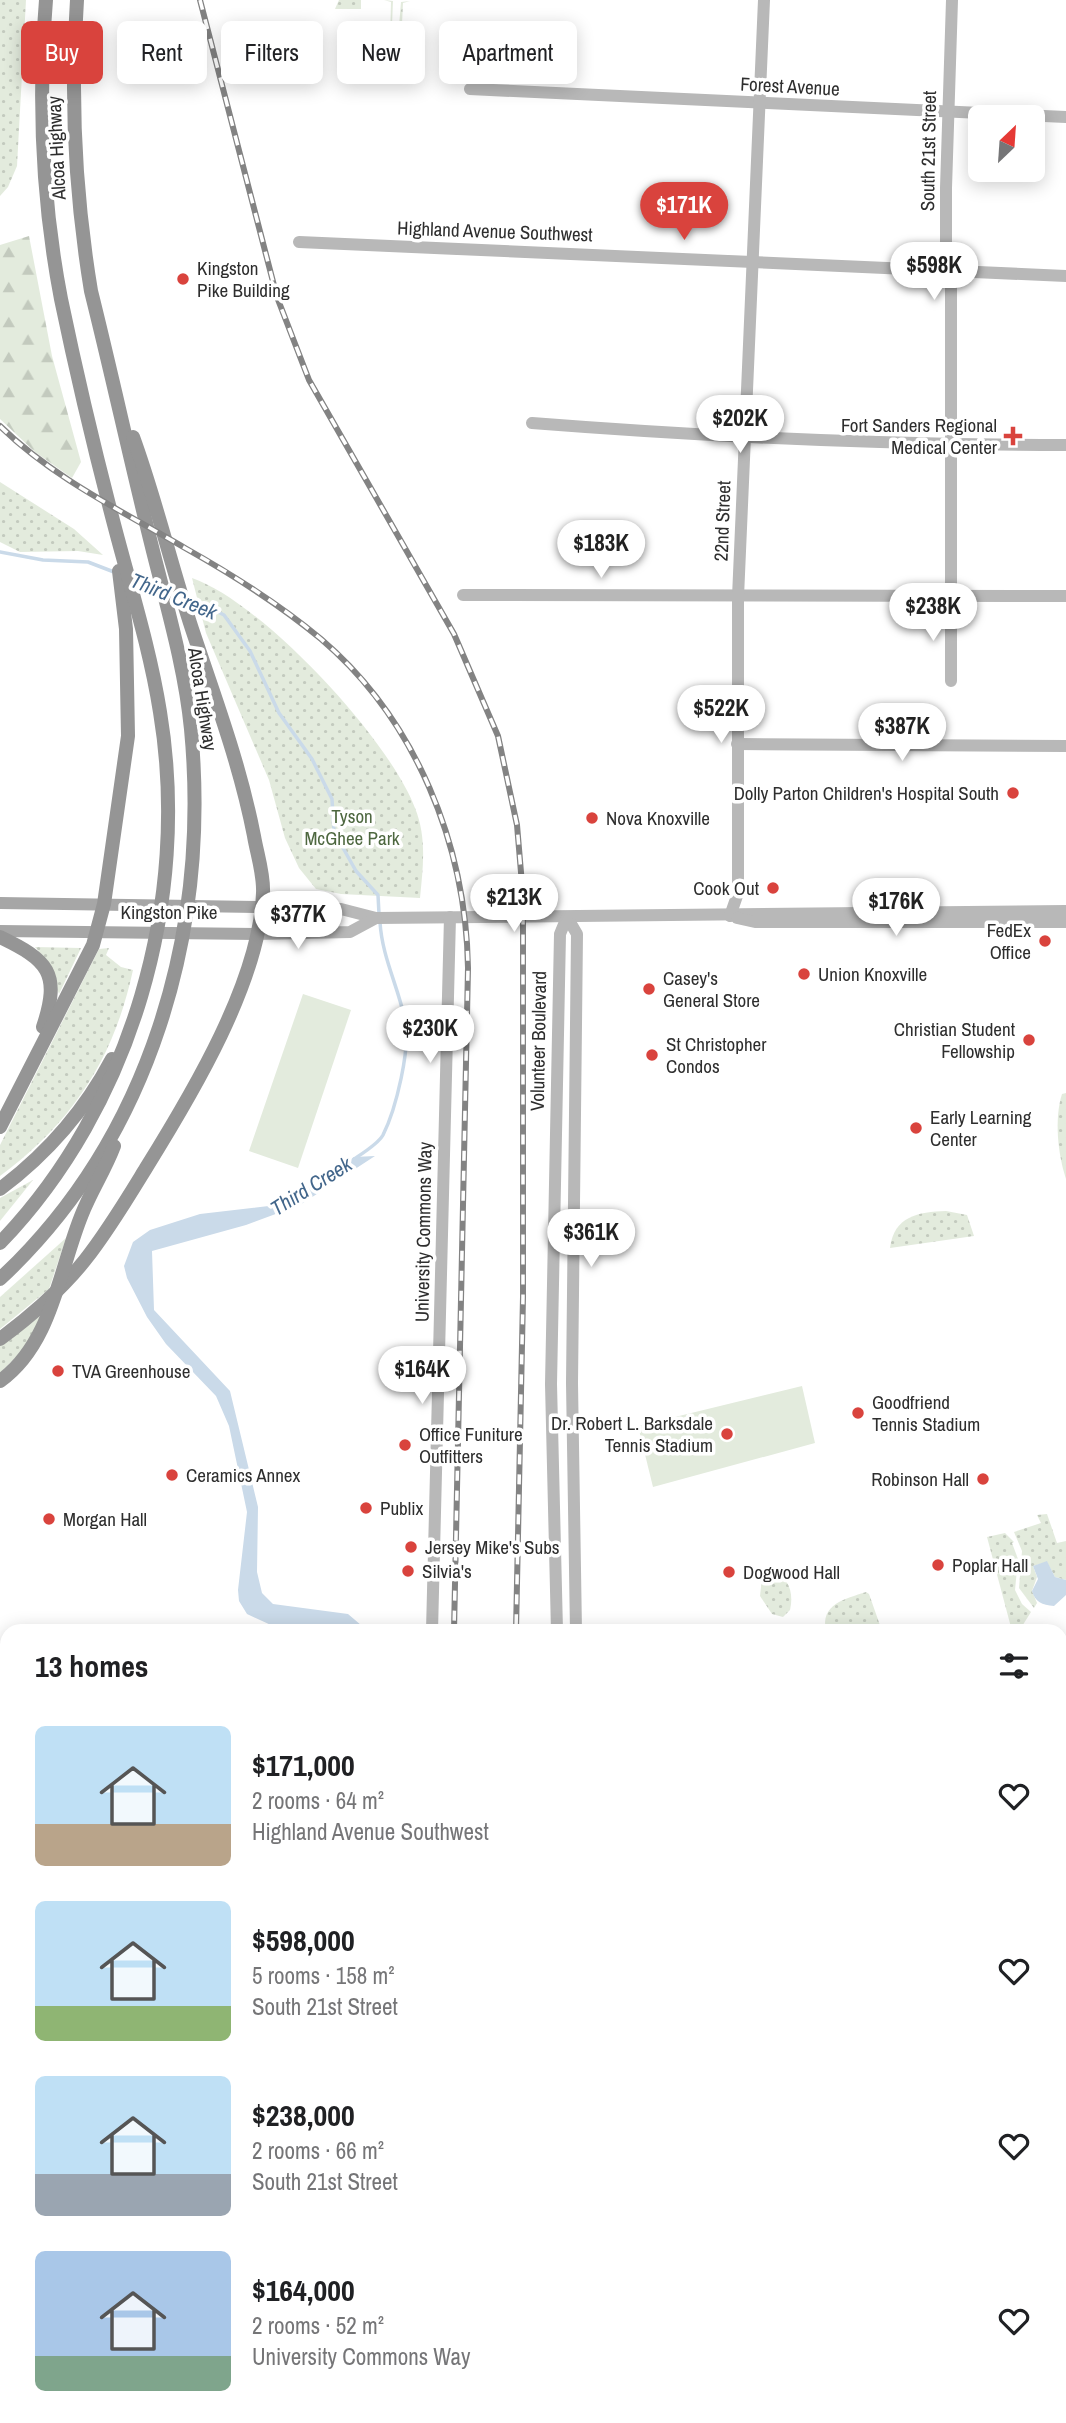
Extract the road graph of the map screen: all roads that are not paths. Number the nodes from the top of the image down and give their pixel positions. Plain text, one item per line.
1 (46, 0) edge
2 (77, 0) edge
3 (764, 0) edge
4 (952, 0) edge
5 (470, 89) dead end
6 (760, 103) junction
7 (948, 111) junction
8 (1066, 117) edge
9 (299, 242) dead end
10 (752, 263) junction
11 (948, 271) junction
12 (1066, 276) edge
13 (119, 404) junction
14 (532, 423) dead end
15 (745, 438) junction
16 (949, 444) junction
17 (1066, 444) edge
18 (114, 524) junction
19 (463, 595) dead end
20 (1066, 596) edge
21 (738, 597) junction
22 (949, 597) junction
23 (951, 681) dead end
24 (737, 744) junction
25 (1066, 746) edge
26 (0, 903) edge
27 (104, 904) junction
28 (261, 907) junction
29 (1066, 911) edge
30 (730, 916) junction
31 (450, 917) junction
32 (568, 917) junction
33 (950, 917) junction
34 (376, 918) junction
35 (1066, 922) edge
36 (0, 931) edge
37 (97, 931) junction
38 (256, 934) junction
39 (0, 937) edge
40 (130, 1027) junction
41 (28, 1073) junction
42 (138, 1084) junction
43 (0, 1127) edge
44 (0, 1189) edge
45 (0, 1243) edge
46 (0, 1279) edge
47 (0, 1339) edge
48 (3, 1379) edge
49 (432, 1624) edge
50 (557, 1624) edge
51 (576, 1624) edge

1 - 18 highway, Alcoa Highway
2 - 13 highway, Alcoa Highway
3 - 6 street, 22nd Street
4 - 7 street, South 21st Street
5 - 6 street, Forest Avenue
6 - 7 street, Forest Avenue
6 - 10 street, 22nd Street
7 - 8 street, Forest Avenue
7 - 11 street, South 21st Street
9 - 10 street, Highland Avenue Southwest
10 - 11 street, Highland Avenue Southwest
10 - 15 street, 22nd Street
11 - 12 street, Highland Avenue Southwest
11 - 16 street, South 21st Street
13 - 28 highway
13 - 42 highway, Alcoa Highway
14 - 15 street
15 - 16 street
15 - 21 street, 22nd Street
16 - 17 street
16 - 22 street, South 21st Street
18 - 27 highway
18 - 40 highway, Alcoa Highway
19 - 21 street
20 - 22 street
21 - 22 street
21 - 24 street, 22nd Street
22 - 23 street, South 21st Street
24 - 25 street
24 - 30 street, 22nd Street
26 - 27 main road, Kingston Pike
27 - 28 main road, Kingston Pike
27 - 37 highway
28 - 34 street, Kingston Pike
28 - 38 highway
29 - 33 street
30 - 32 street, Kingston Pike
30 - 33 street, Kingston Pike
31 - 32 street, Kingston Pike
31 - 34 street, Kingston Pike
31 - 49 street, University Commons Way
32 - 50 street, Volunteer Boulevard
32 - 51 street, Volunteer Boulevard
33 - 35 street
34 - 38 street, Kingston Pike
36 - 37 main road, Kingston Pike
37 - 38 main road, Kingston Pike
37 - 41 highway
38 - 47 highway
39 - 41 highway
40 - 44 highway
40 - 45 highway, Alcoa Highway
41 - 43 highway
42 - 46 highway, Alcoa Highway
42 - 48 highway

